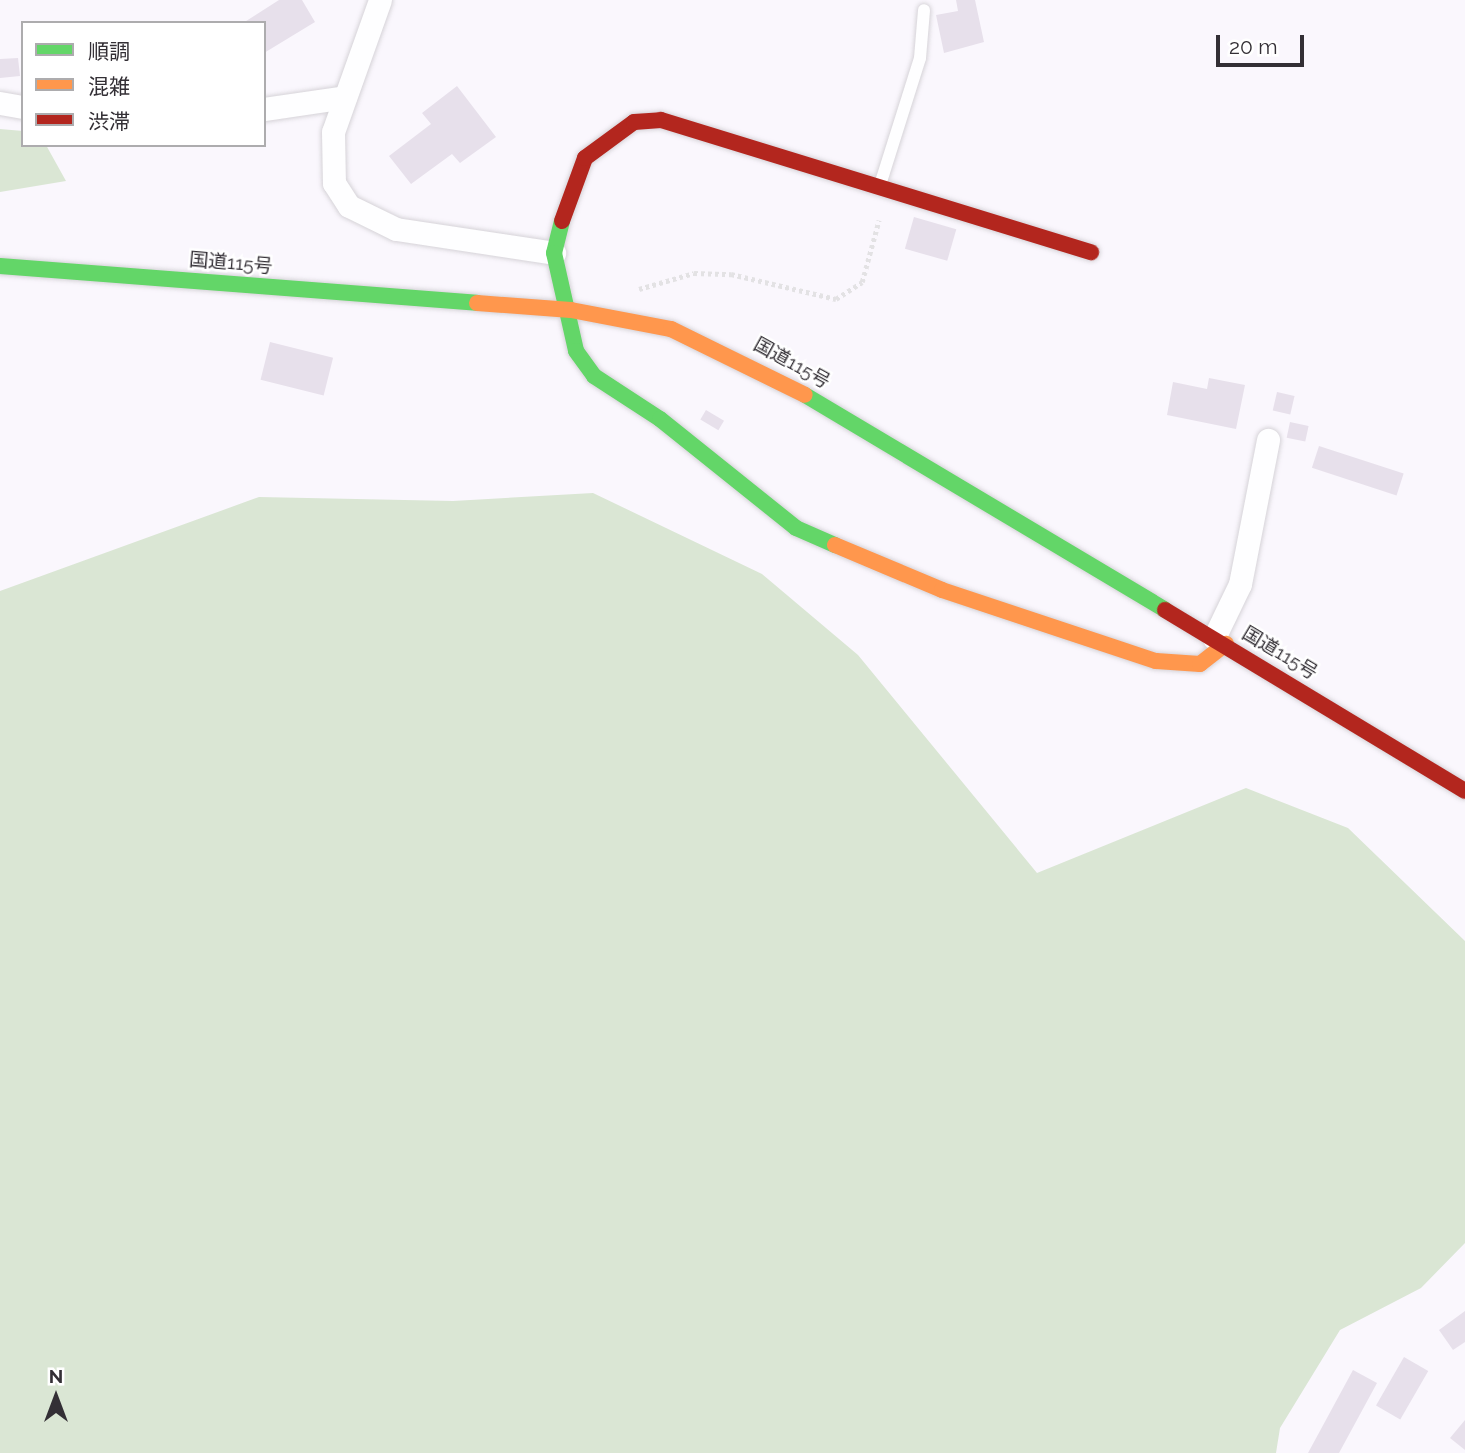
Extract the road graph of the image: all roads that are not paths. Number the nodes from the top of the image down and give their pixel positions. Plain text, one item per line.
1 (380, 0) edge
2 (924, 10) dead end
3 (345, 97) junction
4 (0, 103) edge
5 (21, 107) edge
6 (266, 108) edge
7 (883, 187) junction
8 (1091, 251) dead end
9 (554, 253) junction
10 (0, 266) edge
11 (571, 310) junction
12 (1268, 440) dead end
13 (1220, 641) junction
14 (1465, 791) edge

1 - 3 street
2 - 7 lane
3 - 6 street
3 - 9 street
4 - 5 street
7 - 8 main road
7 - 9 main road
9 - 11 main road
10 - 11 main road, 国道115号
11 - 13 main road, 国道115号
11 - 13 main road
12 - 13 street
13 - 14 main road, 国道115号

